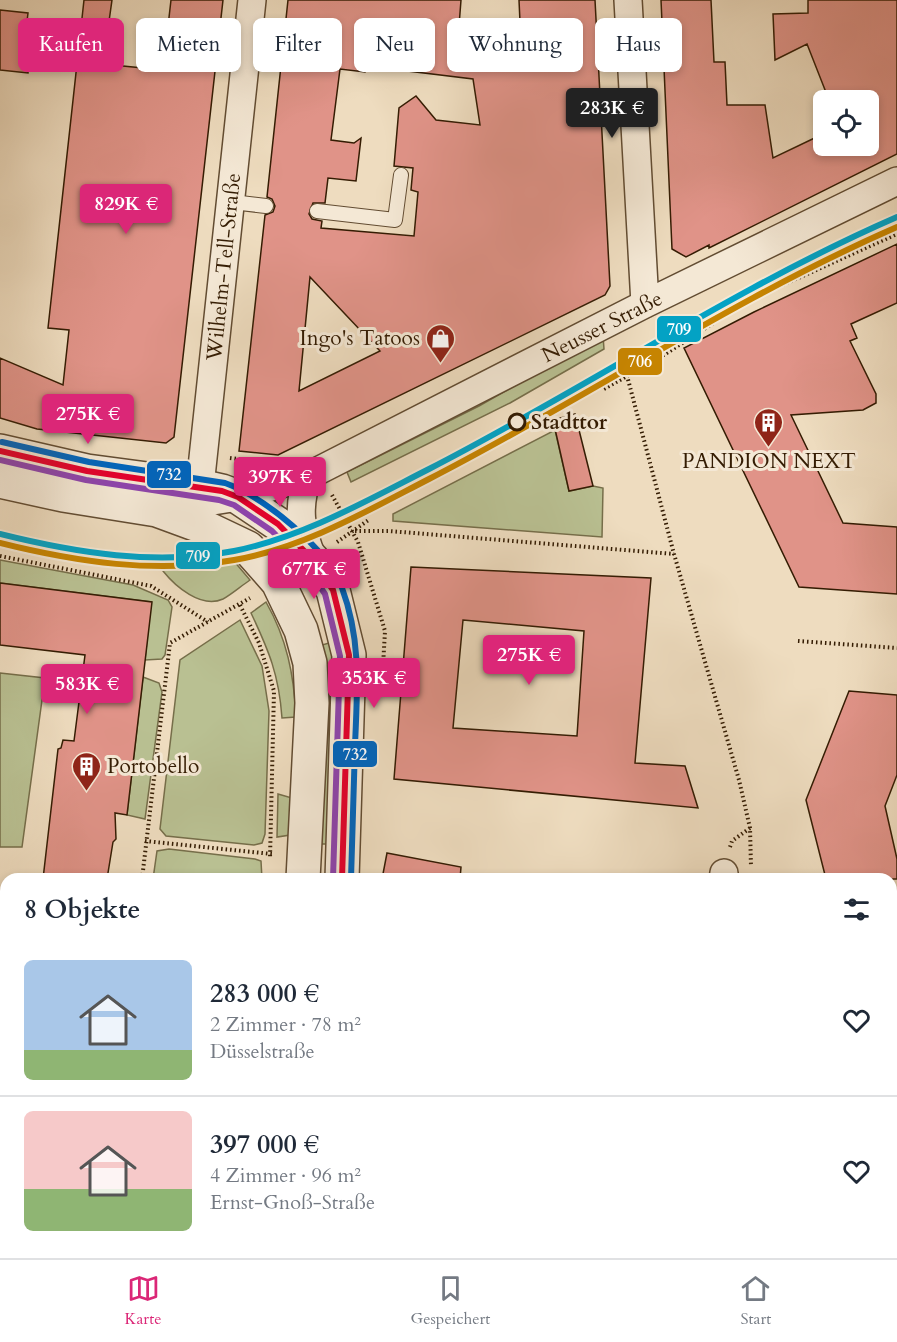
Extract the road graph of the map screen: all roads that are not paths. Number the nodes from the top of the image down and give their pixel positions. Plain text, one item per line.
1 (252, 0) edge
2 (628, 0) edge
3 (401, 176) dead end
4 (897, 181) edge
5 (232, 202) junction
6 (266, 206) dead end
7 (317, 211) dead end
8 (645, 304) junction
9 (0, 451) edge
10 (309, 476) junction
11 (0, 481) edge
12 (200, 486) junction
13 (238, 497) junction
14 (157, 510) junction
15 (313, 560) junction
16 (342, 619) junction
17 (301, 630) junction
18 (304, 868) edge
19 (342, 873) edge

1 - 5 street, Wilhelm-Tell-Straße
2 - 8 street
3 - 7 lane
4 - 8 street, Neusser Straße
5 - 6 lane
5 - 12 street, Wilhelm-Tell-Straße
8 - 10 street, Neusser Straße
9 - 12 street
10 - 13 street, Neusser Straße
10 - 15 street
11 - 14 street, Neusser Straße
12 - 13 street
12 - 14 street
13 - 14 street, Neusser Straße
13 - 15 street
14 - 17 street
15 - 16 street
16 - 17 street
16 - 19 street
17 - 18 street

